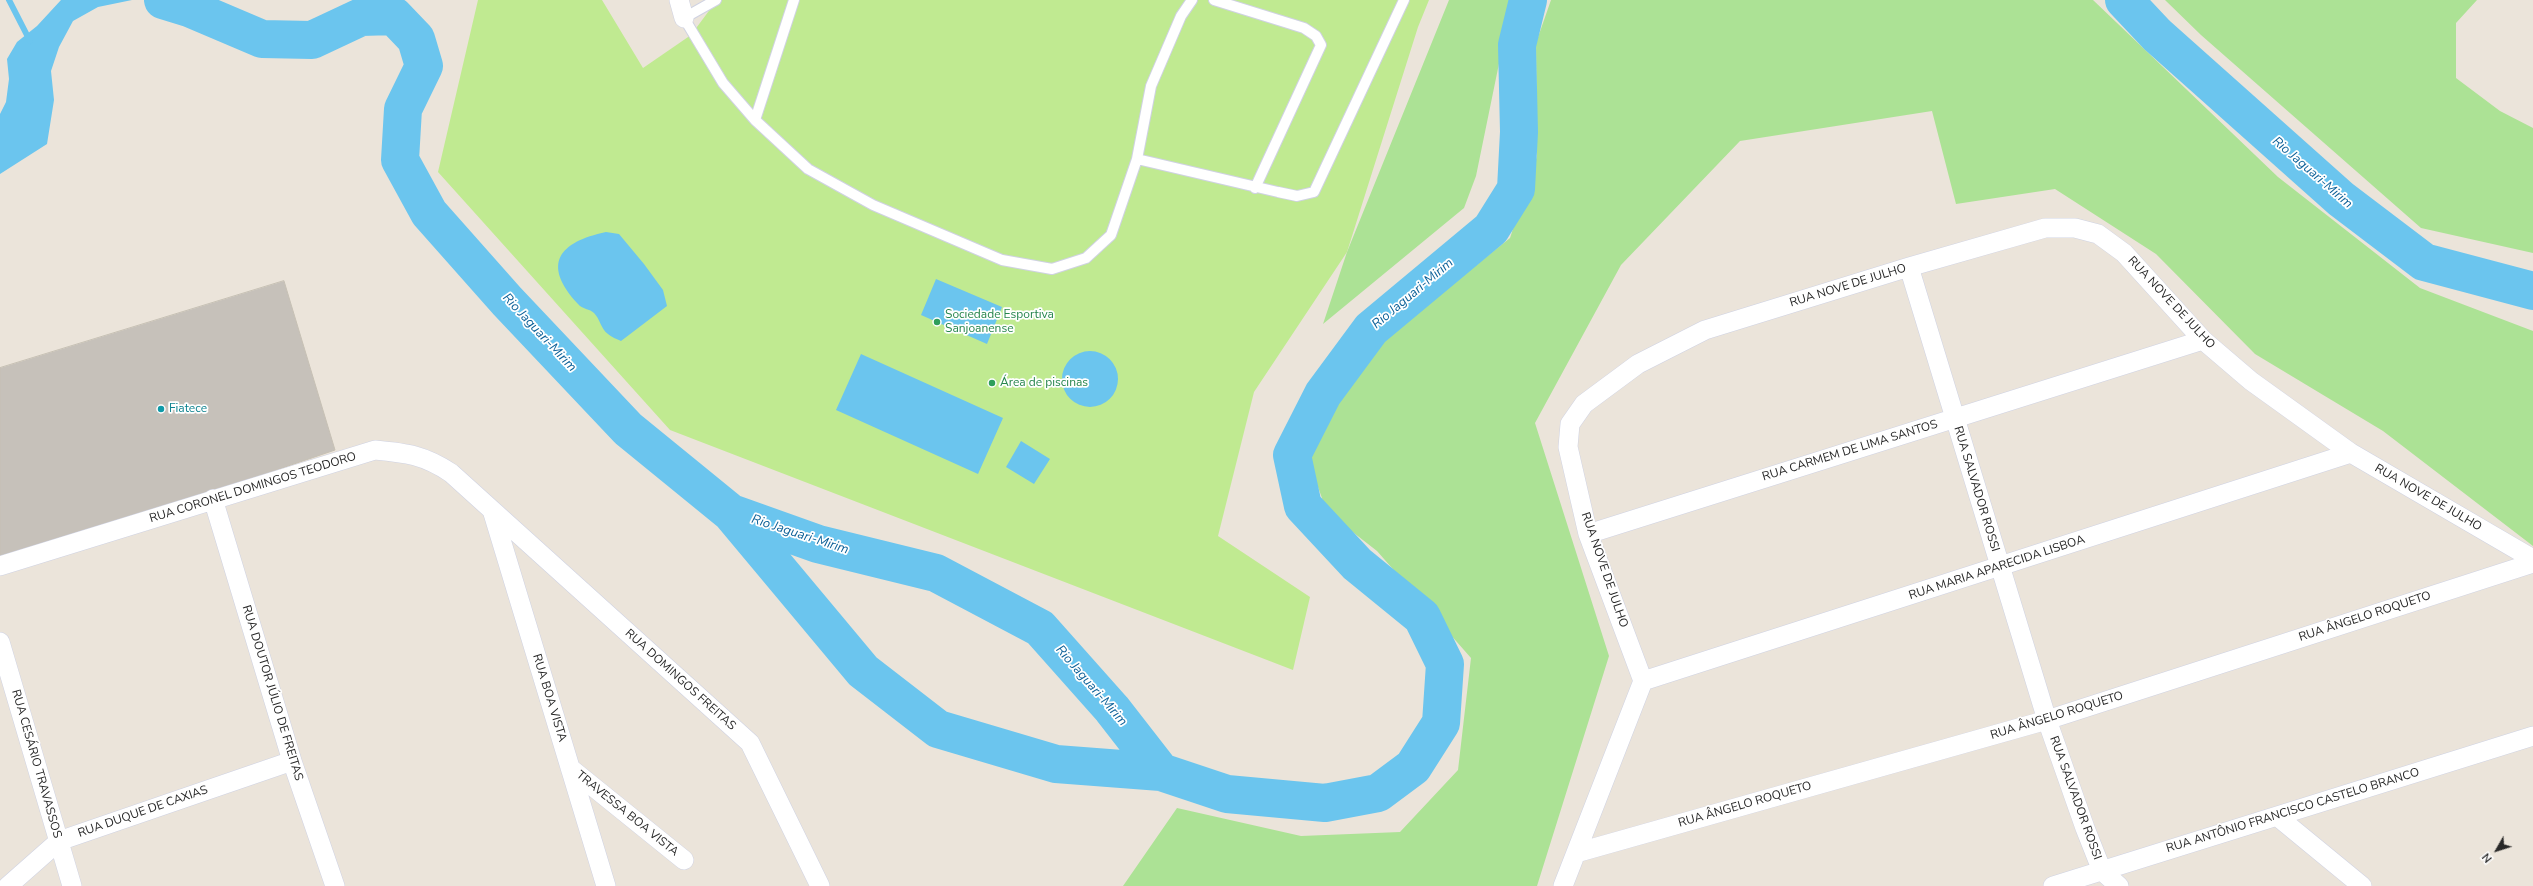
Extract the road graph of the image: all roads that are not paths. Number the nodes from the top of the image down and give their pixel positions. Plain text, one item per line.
1 (679, 0) edge
2 (716, 0) edge
3 (794, 0) edge
4 (1192, 0) edge
5 (1214, 0) edge
6 (1404, 0) edge
7 (684, 18) junction
8 (755, 120) junction
9 (1137, 159) junction
10 (1256, 188) junction
11 (1909, 267) junction
12 (2203, 340) junction
13 (1955, 418) junction
14 (2351, 453) junction
15 (213, 499) junction
16 (492, 510) junction
17 (1588, 534) junction
18 (2533, 559) edge
19 (2533, 563) edge
20 (0, 566) edge
21 (2000, 567) junction
22 (0, 642) edge
23 (1643, 681) junction
24 (2047, 720) junction
25 (2533, 736) edge
26 (292, 761) junction
27 (570, 768) junction
28 (2278, 817) junction
29 (59, 841) junction
30 (1576, 853) junction
31 (684, 860) dead end
32 (2102, 871) junction
33 (8, 886) edge
34 (72, 886) edge
35 (335, 886) edge
36 (606, 886) edge
37 (820, 886) edge
38 (1563, 886) edge
39 (2053, 886) edge
40 (2119, 886) edge
41 (2362, 886) edge

1 - 7 street
2 - 7 lane
3 - 8 lane
4 - 9 lane
5 - 10 lane
6 - 10 lane
7 - 8 lane
8 - 9 lane
9 - 10 lane
11 - 12 street, RUA NOVE DE JULHO
11 - 13 street, RUA SALVADOR ROSSI
11 - 17 street, RUA NOVE DE JULHO
12 - 13 street, RUA CARMEM DE LIMA SANTOS
12 - 14 street, RUA NOVE DE JULHO
13 - 17 street, RUA CARMEM DE LIMA SANTOS
13 - 21 street, RUA SALVADOR ROSSI
14 - 18 street, RUA NOVE DE JULHO
14 - 21 street, RUA MARIA APARECIDA LISBOA
15 - 16 street, RUA CORONEL DOMINGOS TEODORO
15 - 20 street, RUA CORONEL DOMINGOS TEODORO
15 - 26 street, RUA DOUTOR JÚLIO DE FREITAS
16 - 27 street, RUA BOA VISTA
16 - 37 street, RUA DOMINGOS FREITAS
17 - 23 street, RUA NOVE DE JULHO
19 - 24 street, RUA ÂNGELO ROQUETO
21 - 23 street, RUA MARIA APARECIDA LISBOA
21 - 24 street, RUA SALVADOR ROSSI
22 - 29 street, RUA CESÁRIO TRAVASSOS
23 - 30 street
24 - 30 street, RUA ÂNGELO ROQUETO
24 - 32 street, RUA SALVADOR ROSSI
25 - 28 street, RUA ANTÔNIO FRANCISCO CASTELO BRANCO
26 - 29 street, RUA DUQUE DE CAXIAS
26 - 35 street, RUA DOUTOR JÚLIO DE FREITAS
27 - 31 street, TRAVESSA BOA VISTA
27 - 36 street, RUA BOA VISTA
28 - 32 street, RUA ANTÔNIO FRANCISCO CASTELO BRANCO
28 - 41 street
29 - 33 street, RUA DUQUE DE CAXIAS
29 - 34 street, RUA CESÁRIO TRAVASSOS
30 - 38 street
32 - 39 street, RUA ANTÔNIO FRANCISCO CASTELO BRANCO
32 - 40 street, RUA SALVADOR ROSSI

